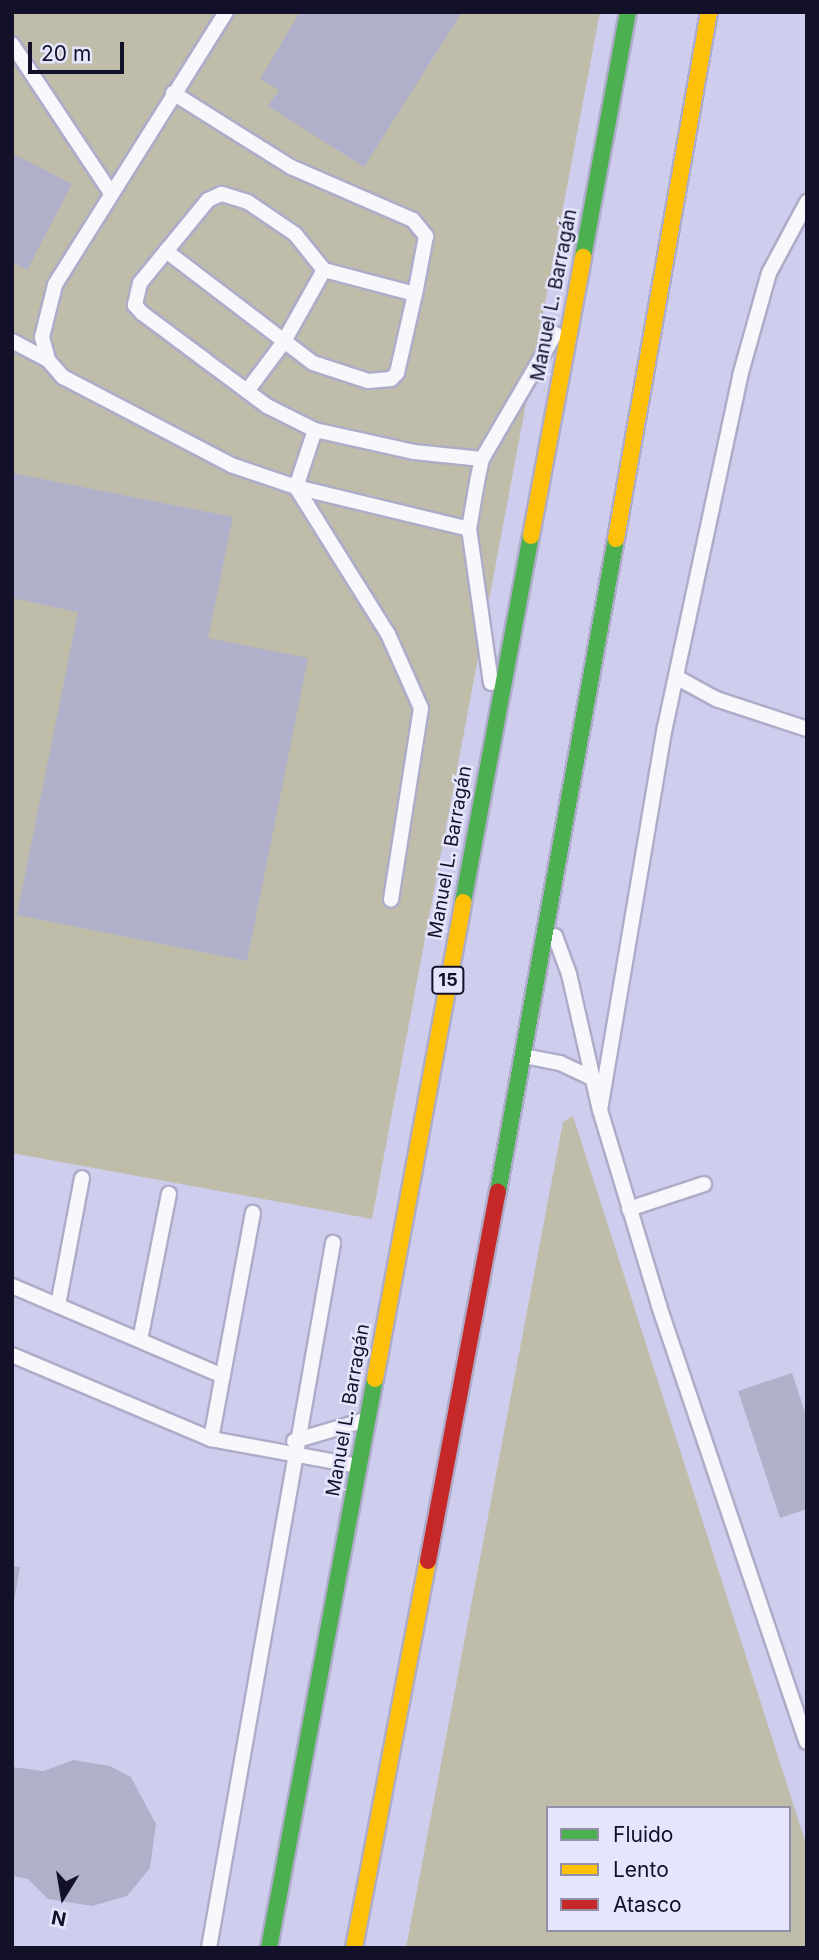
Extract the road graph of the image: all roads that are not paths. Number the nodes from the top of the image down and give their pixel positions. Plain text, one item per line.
1 (226, 12) edge
2 (628, 12) edge
3 (710, 16) edge
4 (12, 44) edge
5 (173, 93) junction
6 (111, 193) junction
7 (807, 202) edge
8 (166, 251) junction
9 (324, 271) junction
10 (415, 294) junction
11 (574, 301) junction
12 (12, 341) edge
13 (283, 343) junction
14 (48, 360) junction
15 (247, 391) junction
16 (315, 430) junction
17 (482, 459) junction
18 (296, 487) junction
19 (470, 529) junction
20 (676, 677) junction
21 (496, 716) junction
22 (807, 729) edge
23 (391, 900) dead end
24 (547, 915) junction
25 (524, 1056) junction
26 (592, 1078) junction
27 (600, 1110) junction
28 (82, 1178) dead end
29 (704, 1184) dead end
30 (169, 1194) dead end
31 (629, 1209) junction
32 (253, 1213) dead end
33 (333, 1243) dead end
34 (12, 1286) edge
35 (58, 1305) junction
36 (140, 1340) junction
37 (12, 1354) edge
38 (223, 1376) junction
39 (368, 1420) junction
40 (301, 1437) junction
41 (211, 1439) junction
42 (281, 1450) junction
43 (297, 1455) junction
44 (359, 1466) junction
45 (807, 1742) edge
46 (209, 1948) edge
47 (269, 1948) edge
48 (354, 1948) edge

1 - 5 lane
2 - 11 highway, Manuel L. Barragán / 15
3 - 24 highway
4 - 6 lane
5 - 6 lane
5 - 10 lane
6 - 14 lane
7 - 20 lane
8 - 9 lane
8 - 13 lane
8 - 15 lane
9 - 10 lane
9 - 13 lane
10 - 13 lane
11 - 17 lane
11 - 21 highway, Manuel L. Barragán / 15
12 - 14 lane
13 - 15 lane
14 - 18 lane
15 - 16 lane
16 - 17 lane
16 - 18 lane
17 - 19 lane
18 - 19 lane
18 - 23 lane
19 - 21 lane
20 - 22 lane
20 - 27 lane
21 - 39 highway, Manuel L. Barragán / 15
24 - 25 highway
24 - 26 lane
25 - 26 lane
25 - 48 highway
26 - 27 lane
27 - 31 lane
28 - 35 lane
29 - 31 lane
30 - 36 lane
31 - 45 lane
32 - 38 lane
33 - 40 lane
34 - 35 lane
35 - 36 lane
36 - 38 lane
37 - 41 lane
38 - 41 lane
39 - 40 lane
39 - 44 highway, Manuel L. Barragán / 15
40 - 42 lane
40 - 43 lane
41 - 42 lane
42 - 43 lane
43 - 44 lane
43 - 46 lane
44 - 47 highway, Manuel L. Barragán / 15

